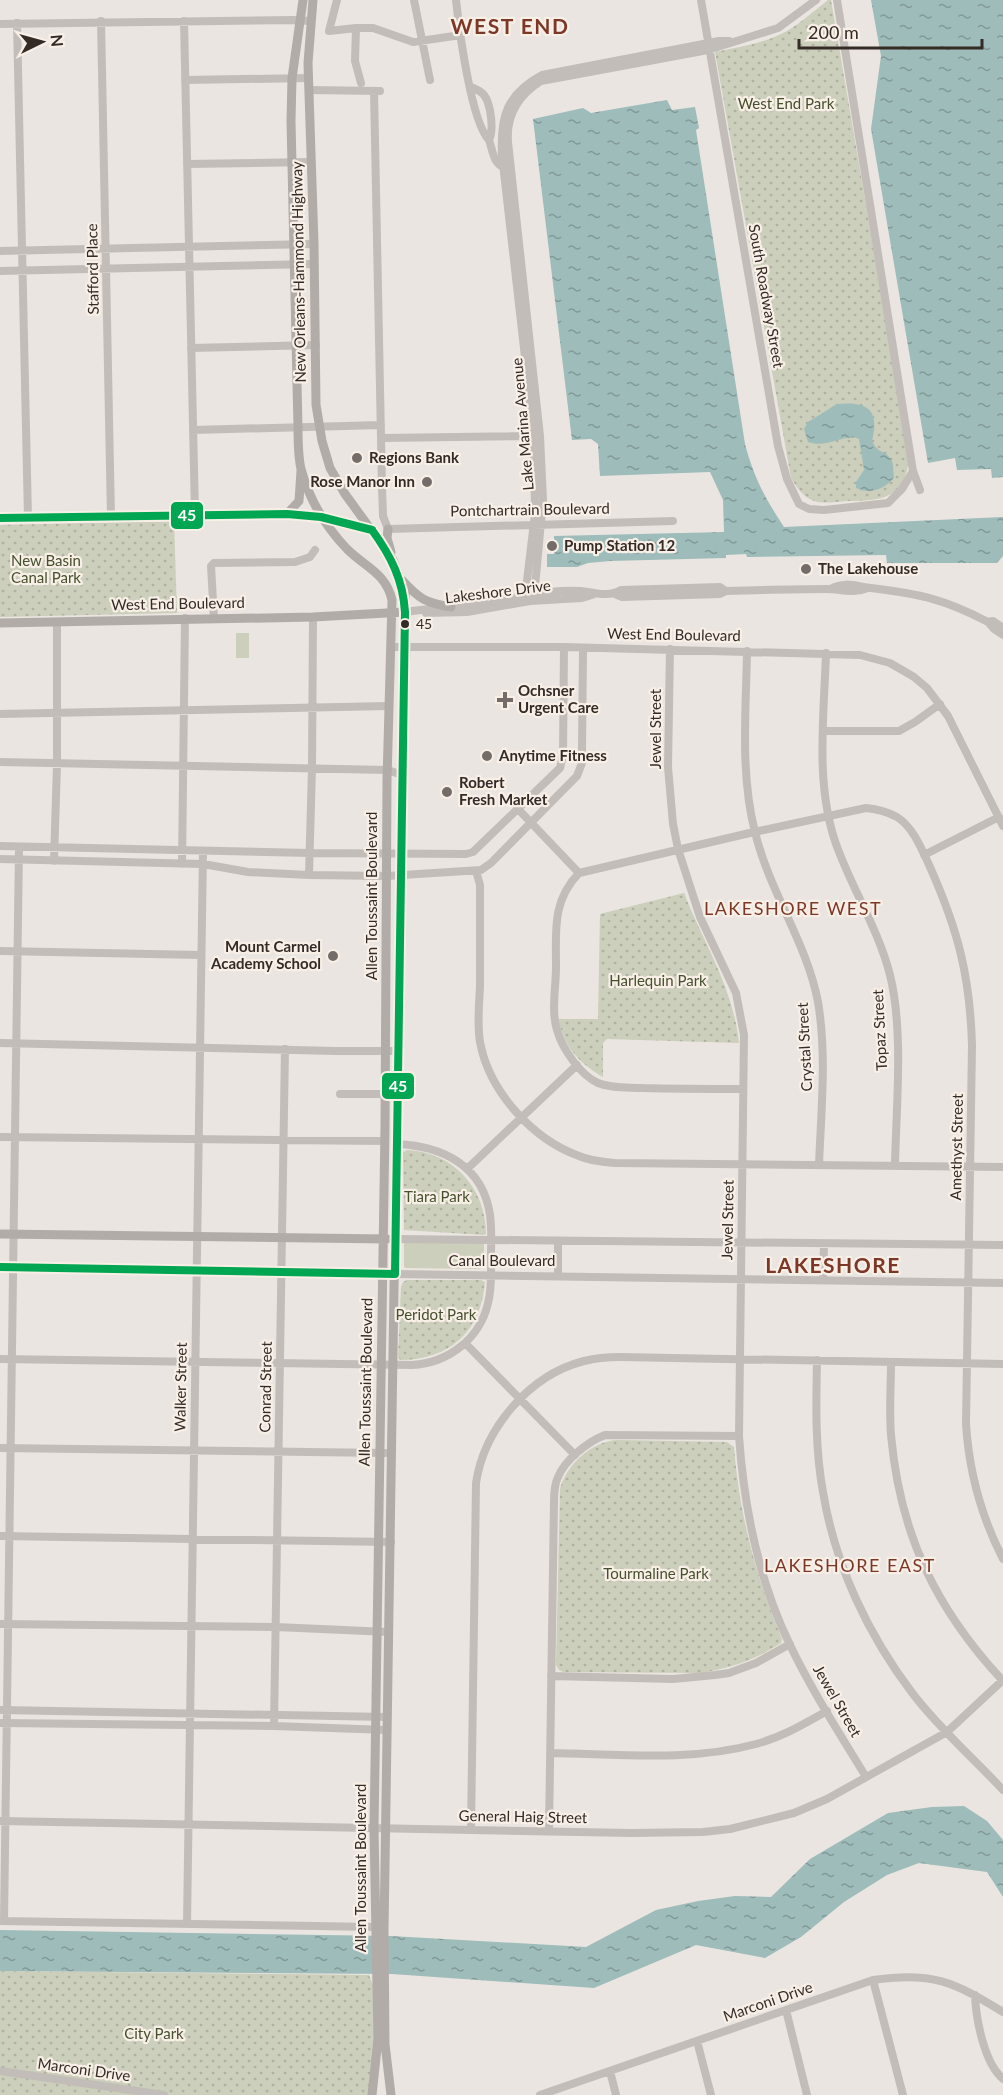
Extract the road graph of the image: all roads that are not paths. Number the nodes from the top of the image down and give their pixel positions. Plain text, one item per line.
1 (303, 0) edge
2 (313, 0) edge
3 (338, 0) edge
4 (414, 0) edge
5 (456, 0) edge
6 (701, 0) edge
7 (816, 0) edge
8 (837, 0) edge
9 (101, 21) junction
10 (184, 21) junction
11 (306, 21) junction
12 (17, 23) junction
13 (0, 24) edge
14 (356, 28) junction
15 (461, 35) junction
16 (423, 42) junction
17 (708, 47) junction
18 (292, 78) junction
19 (309, 78) junction
20 (185, 80) junction
21 (430, 80) dead end
22 (361, 83) dead end
23 (471, 87) junction
24 (309, 90) junction
25 (489, 140) junction
26 (292, 162) junction
27 (311, 162) junction
28 (187, 164) junction
29 (507, 168) junction
30 (314, 243) junction
31 (292, 244) junction
32 (189, 246) junction
33 (106, 248) junction
34 (22, 250) junction
35 (0, 251) edge
36 (314, 264) junction
37 (293, 265) junction
38 (189, 267) junction
39 (106, 268) junction
40 (23, 270) junction
41 (0, 271) edge
42 (316, 345) junction
43 (295, 346) junction
44 (191, 348) junction
45 (381, 425) junction
46 (319, 426) junction
47 (298, 427) junction
48 (193, 430) junction
49 (537, 436) junction
50 (382, 438) junction
51 (301, 469) junction
52 (913, 471) junction
53 (920, 490) dead end
54 (195, 514) junction
55 (287, 514) junction
56 (111, 517) junction
57 (321, 517) junction
58 (0, 518) edge
59 (28, 518) junction
60 (673, 521) dead end
61 (537, 525) junction
62 (388, 529) junction
63 (372, 530) junction
64 (315, 550) dead end
65 (393, 560) junction
66 (402, 580) junction
67 (530, 597) junction
68 (451, 607) junction
69 (405, 612) junction
70 (392, 613) junction
71 (313, 617) junction
72 (185, 618) junction
73 (213, 618) junction
74 (57, 622) junction
75 (988, 622) junction
76 (0, 623) edge
77 (1003, 628) edge
78 (1003, 635) edge
79 (392, 647) junction
80 (564, 647) junction
81 (406, 648) junction
82 (583, 648) junction
83 (670, 649) junction
84 (747, 651) junction
85 (826, 653) junction
86 (940, 704) junction
87 (389, 706) junction
88 (313, 707) junction
89 (184, 709) junction
90 (0, 714) edge
91 (57, 714) junction
92 (824, 731) junction
93 (0, 762) edge
94 (57, 764) junction
95 (184, 767) junction
96 (312, 768) junction
97 (388, 770) junction
98 (402, 775) junction
99 (519, 809) junction
100 (828, 815) junction
101 (999, 818) junction
102 (532, 823) junction
103 (1003, 826) edge
104 (754, 832) junction
105 (0, 846) edge
106 (19, 847) junction
107 (55, 848) junction
108 (678, 849) junction
109 (182, 850) junction
110 (203, 851) junction
111 (310, 853) junction
112 (387, 853) junction
113 (401, 854) junction
114 (924, 855) junction
115 (0, 859) edge
116 (19, 860) junction
117 (54, 861) junction
118 (182, 864) junction
119 (203, 864) junction
120 (476, 871) junction
121 (579, 873) junction
122 (401, 874) junction
123 (309, 875) junction
124 (387, 876) junction
125 (0, 951) edge
126 (17, 951) junction
127 (201, 954) junction
128 (0, 1043) edge
129 (16, 1043) junction
130 (199, 1048) junction
131 (285, 1049) junction
132 (385, 1051) junction
133 (399, 1051) junction
134 (577, 1065) junction
135 (398, 1084) junction
136 (385, 1089) junction
137 (744, 1089) junction
138 (340, 1094) dead end
139 (522, 1118) junction
140 (0, 1137) edge
141 (15, 1137) junction
142 (198, 1139) junction
143 (284, 1140) junction
144 (384, 1142) junction
145 (397, 1144) junction
146 (742, 1164) junction
147 (819, 1165) junction
148 (895, 1166) junction
149 (970, 1167) junction
150 (1003, 1167) edge
151 (467, 1169) junction
152 (383, 1186) junction
153 (396, 1187) junction
154 (0, 1234) edge
155 (13, 1234) junction
156 (196, 1237) junction
157 (282, 1239) junction
158 (382, 1239) junction
159 (395, 1239) junction
160 (491, 1240) junction
161 (558, 1241) junction
162 (741, 1243) junction
163 (824, 1244) junction
164 (969, 1245) junction
165 (1003, 1245) edge
166 (0, 1267) edge
167 (13, 1267) junction
168 (196, 1270) junction
169 (282, 1271) junction
170 (382, 1274) junction
171 (395, 1274) junction
172 (491, 1276) junction
173 (558, 1276) junction
174 (740, 1279) junction
175 (823, 1280) junction
176 (968, 1283) junction
177 (1003, 1283) edge
178 (381, 1311) junction
179 (394, 1312) junction
180 (465, 1343) junction
181 (0, 1359) edge
182 (12, 1359) junction
183 (740, 1359) junction
184 (817, 1360) junction
185 (195, 1362) junction
186 (891, 1362) junction
187 (280, 1363) junction
188 (967, 1363) junction
189 (381, 1364) junction
190 (394, 1364) junction
191 (1003, 1364) edge
192 (520, 1399) junction
193 (381, 1410) junction
194 (393, 1410) junction
195 (739, 1436) junction
196 (0, 1448) edge
197 (10, 1448) junction
198 (194, 1451) junction
199 (279, 1452) junction
200 (380, 1453) junction
201 (392, 1453) junction
202 (575, 1455) junction
203 (0, 1536) edge
204 (9, 1536) junction
205 (192, 1537) junction
206 (278, 1539) junction
207 (378, 1542) junction
208 (390, 1542) junction
209 (1003, 1559) edge
210 (4, 1624) edge
211 (191, 1626) junction
212 (276, 1628) junction
213 (377, 1632) junction
214 (388, 1632) junction
215 (790, 1644) junction
216 (551, 1676) junction
217 (1003, 1681) edge
218 (3, 1710) edge
219 (827, 1711) junction
220 (190, 1713) junction
221 (275, 1714) junction
222 (376, 1717) junction
223 (387, 1717) junction
224 (3, 1723) edge
225 (190, 1726) junction
226 (274, 1726) junction
227 (376, 1730) junction
228 (387, 1730) junction
229 (947, 1732) junction
230 (550, 1753) junction
231 (866, 1777) junction
232 (1003, 1790) edge
233 (2, 1822) edge
234 (188, 1824) junction
235 (374, 1828) junction
236 (386, 1829) junction
237 (471, 1829) junction
238 (549, 1831) junction
239 (374, 1891) junction
240 (385, 1891) junction
241 (2, 1921) edge
242 (187, 1924) junction
243 (378, 1929) junction
244 (873, 1980) junction
245 (381, 1981) junction
246 (975, 1995) junction
247 (786, 2010) junction
248 (1003, 2012) edge
249 (697, 2041) junction
250 (0, 2071) edge
251 (610, 2071) junction
252 (1003, 2079) edge
253 (164, 2095) edge
254 (372, 2095) edge
255 (391, 2095) edge
256 (540, 2095) edge
257 (616, 2095) edge
258 (711, 2095) edge
259 (807, 2095) edge
260 (903, 2095) edge

1 - 11 main road, New Orleans-Hammond Highway
2 - 11 main road, New Orleans-Hammond Highway
3 - 14 street
4 - 16 street
5 - 15 street, Lake Marina Avenue
6 - 17 street, South Roadway Street
7 - 17 street
8 - 52 street
9 - 10 street
9 - 12 street
9 - 33 street, Stafford Place
10 - 11 street
10 - 20 street
11 - 18 main road, New Orleans-Hammond Highway
11 - 19 main road, New Orleans-Hammond Highway
12 - 13 street
12 - 34 street
14 - 16 street
14 - 22 street
15 - 16 street
15 - 23 street, Lake Marina Avenue
16 - 21 street
17 - 29 street, Lake Marina Avenue
17 - 29 street, Lake Marina Avenue
17 - 52 street, South Roadway Street
18 - 19 street
18 - 20 street
18 - 26 main road, New Orleans-Hammond Highway
19 - 24 main road, New Orleans-Hammond Highway
20 - 28 street
23 - 25 street, Lake Marina Avenue
23 - 25 street, Lake Marina Avenue
24 - 27 main road, New Orleans-Hammond Highway
24 - 45 street
25 - 29 street, Lake Marina Avenue
26 - 27 street
26 - 28 street
26 - 31 main road, New Orleans-Hammond Highway
27 - 30 main road, New Orleans-Hammond Highway
28 - 32 street
29 - 49 street, Lake Marina Avenue
30 - 31 street
30 - 36 main road, New Orleans-Hammond Highway
31 - 32 street
31 - 37 main road, New Orleans-Hammond Highway
32 - 33 street
32 - 38 street
33 - 34 street
33 - 39 street, Stafford Place
34 - 35 street
34 - 40 street
36 - 37 street
36 - 42 main road, New Orleans-Hammond Highway
37 - 38 street
37 - 43 main road, New Orleans-Hammond Highway
38 - 39 street
38 - 44 street
39 - 40 street
39 - 56 street, Stafford Place
40 - 41 street
40 - 59 street
42 - 43 street
42 - 46 main road, New Orleans-Hammond Highway
43 - 44 street
43 - 47 main road, New Orleans-Hammond Highway
44 - 48 street
45 - 46 street
45 - 50 street
46 - 47 street
46 - 63 main road, New Orleans-Hammond Highway
47 - 48 street
47 - 51 main road, New Orleans-Hammond Highway
48 - 54 street
49 - 50 street
49 - 61 street, Lake Marina Avenue
50 - 62 street
51 - 55 main road
51 - 57 main road, New Orleans-Hammond Highway
52 - 53 street
54 - 55 main road
54 - 56 main road
55 - 57 main road
56 - 59 main road
57 - 63 main road
57 - 70 main road, Allen Toussaint Boulevard
58 - 59 main road
60 - 61 street, Pontchartrain Boulevard
61 - 62 street, Pontchartrain Boulevard
61 - 67 street, Lake Marina Avenue
62 - 65 main road
63 - 65 main road, Allen Toussaint Boulevard
64 - 73 street
65 - 66 main road, Allen Toussaint Boulevard
66 - 68 main road
66 - 69 main road, Allen Toussaint Boulevard
67 - 68 street, Lakeshore Drive
67 - 69 street, Lakeshore Drive
67 - 75 street, Lakeshore Drive
68 - 69 street, Lakeshore Drive
69 - 70 main road, Lakeshore Drive
69 - 81 main road, Allen Toussaint Boulevard
70 - 71 main road, West End Boulevard
70 - 79 main road, Allen Toussaint Boulevard
71 - 73 main road, West End Boulevard
71 - 88 street
72 - 73 main road, West End Boulevard
72 - 74 main road, West End Boulevard
72 - 89 street
74 - 76 main road, West End Boulevard
74 - 91 street
75 - 77 street, Lakeshore Drive
75 - 78 street, Lakeshore Drive
79 - 81 street, West End Boulevard
79 - 87 main road, Allen Toussaint Boulevard
80 - 81 street, West End Boulevard
80 - 82 street, West End Boulevard
80 - 99 street
81 - 98 main road, Allen Toussaint Boulevard
82 - 83 street, West End Boulevard
82 - 102 street
83 - 84 street, West End Boulevard
83 - 108 street, Jewel Street
84 - 85 street, West End Boulevard
84 - 104 street, Crystal Street
85 - 86 street, West End Boulevard
85 - 92 street, Topaz Street
86 - 92 street
86 - 101 street, West End Boulevard
87 - 88 street
87 - 97 main road, Allen Toussaint Boulevard
88 - 89 street
88 - 96 street
89 - 91 street
89 - 95 street
90 - 91 street
91 - 94 street
92 - 100 street, Topaz Street
93 - 94 street
94 - 95 street
94 - 107 street
95 - 96 street
95 - 109 street
96 - 97 street
96 - 111 street
97 - 98 street
97 - 112 main road, Allen Toussaint Boulevard
98 - 113 main road, Allen Toussaint Boulevard
99 - 102 street
99 - 113 street
100 - 104 street, Amethyst Street
100 - 114 street, Amethyst Street
100 - 148 street, Topaz Street
101 - 103 street, West End Boulevard
101 - 114 street
102 - 120 street
102 - 121 street
104 - 108 street, Amethyst Street
104 - 147 street, Crystal Street
105 - 106 street
106 - 107 street
106 - 116 street
107 - 109 street
107 - 117 street
108 - 121 street, Amethyst Street
108 - 137 street, Jewel Street
109 - 110 street
109 - 118 street
110 - 111 street
110 - 119 street, Walker Street
111 - 112 street
111 - 123 street
112 - 113 street
112 - 124 main road, Allen Toussaint Boulevard
113 - 122 main road, Allen Toussaint Boulevard
114 - 149 street, Amethyst Street
115 - 116 street
116 - 117 street
116 - 126 street
117 - 118 street
118 - 119 street
119 - 123 street
119 - 127 street, Walker Street
120 - 122 street
120 - 139 street
121 - 134 street
122 - 124 street
122 - 133 main road, Allen Toussaint Boulevard
123 - 124 street
124 - 132 main road, Allen Toussaint Boulevard
125 - 126 street
126 - 127 street
126 - 129 street
127 - 130 street, Walker Street
128 - 129 street
129 - 130 street
129 - 141 street
130 - 131 street
130 - 142 street, Walker Street
131 - 132 street
131 - 143 street, Conrad Street
132 - 133 street
132 - 136 main road, Allen Toussaint Boulevard
133 - 135 main road, Allen Toussaint Boulevard
134 - 137 street
134 - 139 street
135 - 136 main road
135 - 145 main road, Allen Toussaint Boulevard
136 - 138 street
136 - 144 main road, Allen Toussaint Boulevard
137 - 146 street, Jewel Street
139 - 146 street
139 - 151 street
140 - 141 street
141 - 142 street
141 - 155 street
142 - 143 street
142 - 156 street, Walker Street
143 - 144 street
143 - 157 street, Conrad Street
144 - 152 main road, Allen Toussaint Boulevard
145 - 151 street
145 - 153 main road, Allen Toussaint Boulevard
146 - 147 street
146 - 162 street, Jewel Street
147 - 148 street
148 - 149 street
149 - 150 street
149 - 164 street, Amethyst Street
151 - 160 street
152 - 153 main road
152 - 158 main road, Allen Toussaint Boulevard
153 - 159 main road, Allen Toussaint Boulevard
154 - 155 main road, Canal Boulevard
155 - 156 main road, Canal Boulevard
155 - 167 street
156 - 157 main road, Canal Boulevard
156 - 168 street, Walker Street
157 - 158 main road, Canal Boulevard
157 - 169 street, Conrad Street
158 - 159 main road, Canal Boulevard
158 - 170 main road, Allen Toussaint Boulevard
159 - 160 street, Canal Boulevard
159 - 171 main road, Allen Toussaint Boulevard
160 - 161 street, Canal Boulevard
160 - 172 street
161 - 162 street, Canal Boulevard
161 - 173 street
162 - 163 street, Canal Boulevard
162 - 174 street, Jewel Street
163 - 164 street, Canal Boulevard
163 - 175 street
164 - 165 street, Canal Boulevard
164 - 176 street, Amethyst Street
166 - 167 main road, Canal Boulevard
167 - 168 main road, Canal Boulevard
167 - 182 street
168 - 169 main road, Canal Boulevard
168 - 185 street, Walker Street
169 - 170 main road, Canal Boulevard
169 - 187 street, Conrad Street
170 - 171 main road, Canal Boulevard
170 - 178 main road, Allen Toussaint Boulevard
171 - 172 street, Canal Boulevard
171 - 179 main road, Allen Toussaint Boulevard
172 - 173 street, Canal Boulevard
172 - 180 street
173 - 174 street, Canal Boulevard
174 - 175 street, Canal Boulevard
174 - 183 street, Jewel Street
175 - 176 street, Canal Boulevard
176 - 177 street, Canal Boulevard
176 - 188 street, Amethyst Street
178 - 179 main road
178 - 189 main road, Allen Toussaint Boulevard
179 - 190 main road, Allen Toussaint Boulevard
180 - 190 street
180 - 192 street
181 - 182 street
182 - 185 street
182 - 197 street
183 - 184 street
183 - 192 street
183 - 195 street, Jewel Street
184 - 186 street
184 - 229 street
185 - 187 street
185 - 198 street, Walker Street
186 - 188 street
186 - 217 street
187 - 189 street
187 - 199 street, Conrad Street
188 - 191 street
188 - 209 street, Amethyst Street
189 - 190 street
189 - 193 main road, Allen Toussaint Boulevard
190 - 194 main road, Allen Toussaint Boulevard
192 - 202 street
192 - 237 street
193 - 194 main road
193 - 200 main road, Allen Toussaint Boulevard
194 - 201 main road, Allen Toussaint Boulevard
195 - 202 street
195 - 215 street, Jewel Street
196 - 197 street
197 - 198 street
197 - 204 street
198 - 199 street
198 - 205 street, Walker Street
199 - 200 street
199 - 206 street, Conrad Street
200 - 201 street
200 - 207 main road, Allen Toussaint Boulevard
201 - 208 main road, Allen Toussaint Boulevard
202 - 216 street
203 - 204 street
204 - 205 street
204 - 210 street
205 - 206 street
205 - 211 street, Walker Street
206 - 207 street
206 - 212 street, Conrad Street
207 - 208 street
207 - 213 main road, Allen Toussaint Boulevard
208 - 214 main road, Allen Toussaint Boulevard
210 - 211 street
210 - 218 street
211 - 212 street
211 - 220 street, Walker Street
212 - 213 street
212 - 221 street, Conrad Street
213 - 214 street
213 - 222 main road, Allen Toussaint Boulevard
214 - 223 main road, Allen Toussaint Boulevard
215 - 216 street
215 - 219 street, Jewel Street
216 - 230 street
217 - 229 street, General Haig Street
218 - 220 street
218 - 224 street
219 - 230 street
219 - 231 street, Jewel Street
220 - 221 street
220 - 225 street, Walker Street
221 - 222 street
221 - 226 street, Conrad Street
222 - 223 street
222 - 227 main road, Allen Toussaint Boulevard
223 - 228 main road, Allen Toussaint Boulevard
224 - 225 street
224 - 233 street
225 - 226 street
225 - 234 street, Walker Street
226 - 227 street
227 - 228 street
227 - 235 main road, Allen Toussaint Boulevard
228 - 236 main road, Allen Toussaint Boulevard
229 - 231 street, General Haig Street
229 - 232 street
230 - 238 street
231 - 238 street, General Haig Street
233 - 234 street, General Haig Street
233 - 241 street
234 - 235 street, General Haig Street
234 - 242 street, Walker Street
235 - 236 street, General Haig Street
235 - 239 main road, Allen Toussaint Boulevard
236 - 237 street, General Haig Street
236 - 240 main road, Allen Toussaint Boulevard
237 - 238 street, General Haig Street
239 - 240 main road
239 - 243 main road, Allen Toussaint Boulevard
240 - 243 main road, Allen Toussaint Boulevard
241 - 242 street
242 - 243 street
243 - 245 main road, Allen Toussaint Boulevard
244 - 246 street, Marconi Drive
244 - 247 street, Marconi Drive
244 - 260 street
245 - 254 main road, Allen Toussaint Boulevard
245 - 255 main road, Allen Toussaint Boulevard
246 - 248 street, Marconi Drive
246 - 252 street
247 - 249 street, Marconi Drive
247 - 259 street
249 - 251 street, Marconi Drive
249 - 258 street
250 - 253 street, Marconi Drive
251 - 256 street, Marconi Drive
251 - 257 street

